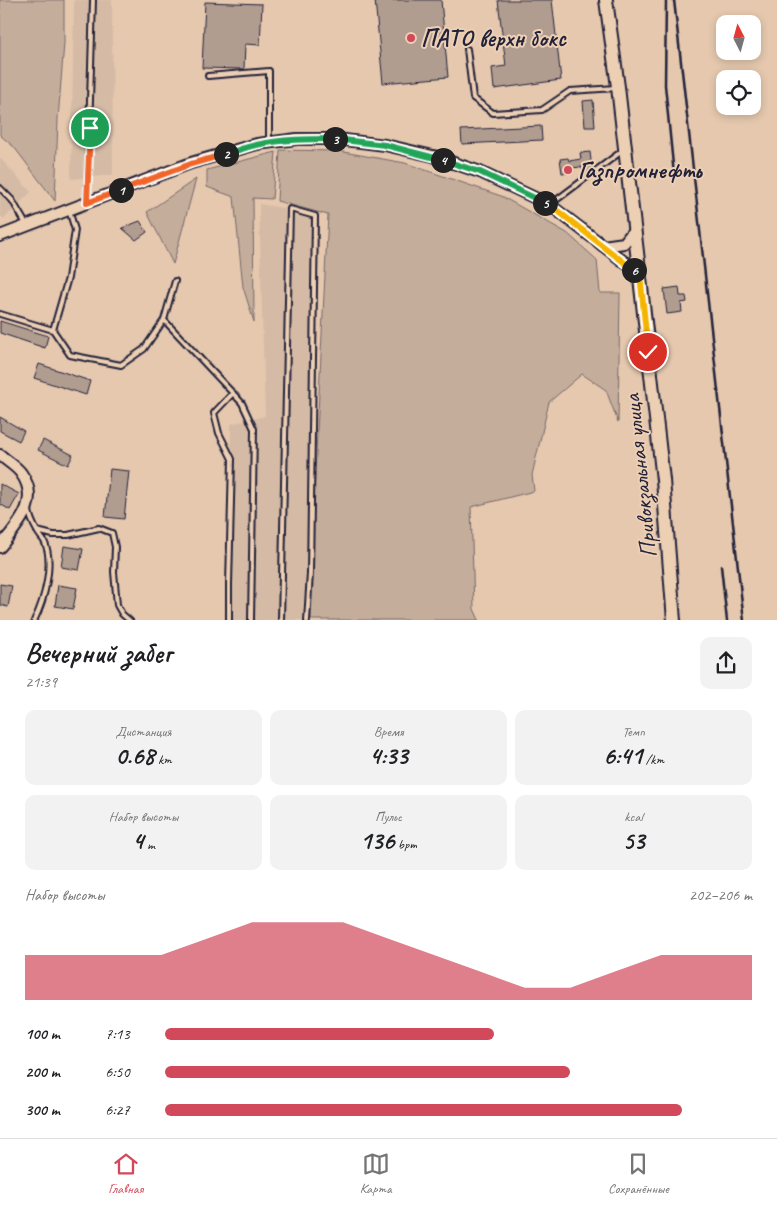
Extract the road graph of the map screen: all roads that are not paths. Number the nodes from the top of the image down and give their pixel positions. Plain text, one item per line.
1 (93, 0) edge
2 (606, 0) edge
3 (467, 50) dead end
4 (208, 76) dead end
5 (618, 87) junction
6 (269, 143) junction
7 (625, 148) junction
8 (0, 188) edge
9 (87, 203) junction
10 (550, 205) junction
11 (69, 210) junction
12 (27, 226) junction
13 (634, 229) junction
14 (0, 236) edge
15 (603, 246) junction
16 (640, 274) junction
17 (175, 281) dead end
18 (0, 314) edge
19 (164, 320) junction
20 (53, 330) junction
21 (233, 394) junction
22 (0, 456) edge
23 (28, 507) junction
24 (37, 531) junction
25 (0, 547) edge
26 (34, 620) edge
27 (130, 620) edge
28 (229, 620) edge
29 (251, 620) edge
30 (281, 620) edge
31 (307, 620) edge
32 (674, 620) edge

1 - 9 lane
2 - 5 main road, Привокзальная улица
3 - 5 lane
4 - 6 lane
5 - 7 main road, Привокзальная улица
6 - 9 street
6 - 10 street
7 - 10 lane
7 - 13 main road, Привокзальная улица
8 - 12 lane
9 - 11 street
10 - 15 street
11 - 12 street
11 - 20 lane
12 - 14 street
13 - 15 street
13 - 16 main road, Привокзальная улица
15 - 16 street
16 - 32 main road, Привокзальная улица
17 - 19 lane
18 - 20 lane
19 - 20 lane
19 - 21 lane
21 - 28 lane
21 - 29 lane
22 - 23 street
23 - 24 lane
23 - 25 street
24 - 26 lane
24 - 27 lane
30 - 31 lane

